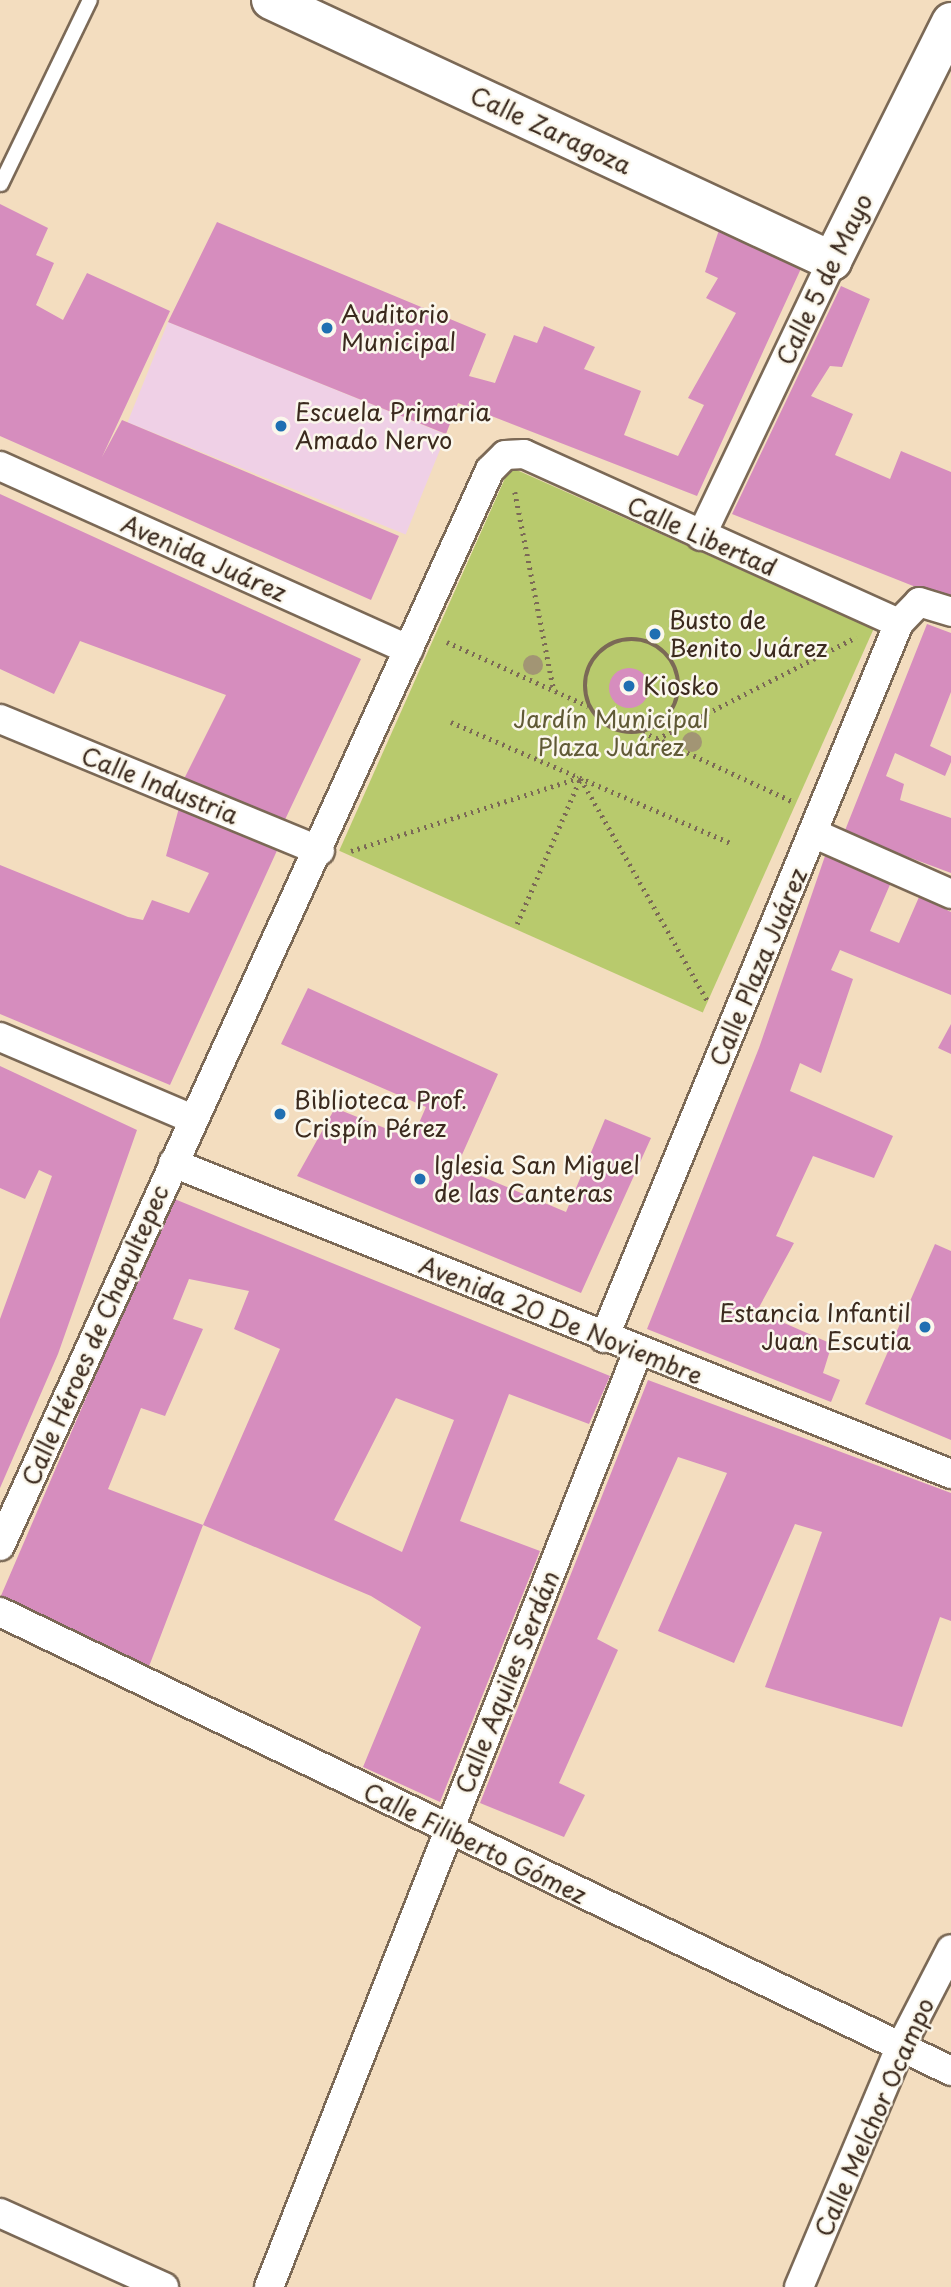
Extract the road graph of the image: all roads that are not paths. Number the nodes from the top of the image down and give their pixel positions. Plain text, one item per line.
1 (90, 0) edge
2 (271, 0) edge
3 (951, 22) edge
4 (1, 184) edge
5 (832, 261) junction
6 (0, 466) edge
7 (701, 536) junction
8 (951, 612) edge
9 (899, 623) junction
10 (409, 650) junction
11 (0, 719) edge
12 (813, 833) junction
13 (333, 852) junction
14 (951, 894) edge
15 (0, 1037) edge
16 (192, 1119) junction
17 (173, 1163) junction
18 (604, 1338) junction
19 (638, 1351) junction
20 (951, 1474) edge
21 (0, 1546) edge
22 (0, 1612) edge
23 (448, 1830) junction
24 (951, 1949) edge
25 (900, 2048) junction
26 (951, 2071) edge
27 (0, 2213) edge
28 (164, 2287) edge
29 (269, 2287) edge
30 (799, 2287) edge

1 - 4 lane
2 - 5 street, Calle Zaragoza
3 - 5 street, Calle 5 de Mayo
5 - 7 street, Calle 5 de Mayo
6 - 10 street, Avenida Juárez
7 - 9 street, Calle Libertad
7 - 10 street, Calle Libertad
8 - 9 street, Calle Plaza Juárez
9 - 12 street, Calle Plaza Juárez
10 - 13 street
11 - 13 street, Calle Industria
12 - 14 street
12 - 18 street, Calle Plaza Juárez
13 - 16 street
15 - 16 street
16 - 17 street
17 - 18 street, Avenida 20 De Noviembre
17 - 21 street, Calle Héroes de Chapultepec
18 - 19 street, Avenida 20 De Noviembre
19 - 20 street, Avenida 20 De Noviembre
19 - 23 street, Calle Aquiles Serdán
22 - 23 street, Calle Filiberto Gómez
23 - 25 street, Calle Filiberto Gómez
23 - 29 street, Calle Aquiles Serdán
24 - 25 street, Calle Melchor Ocampo
25 - 26 street, Calle Filiberto Gómez
25 - 30 street, Calle Melchor Ocampo
27 - 28 street

